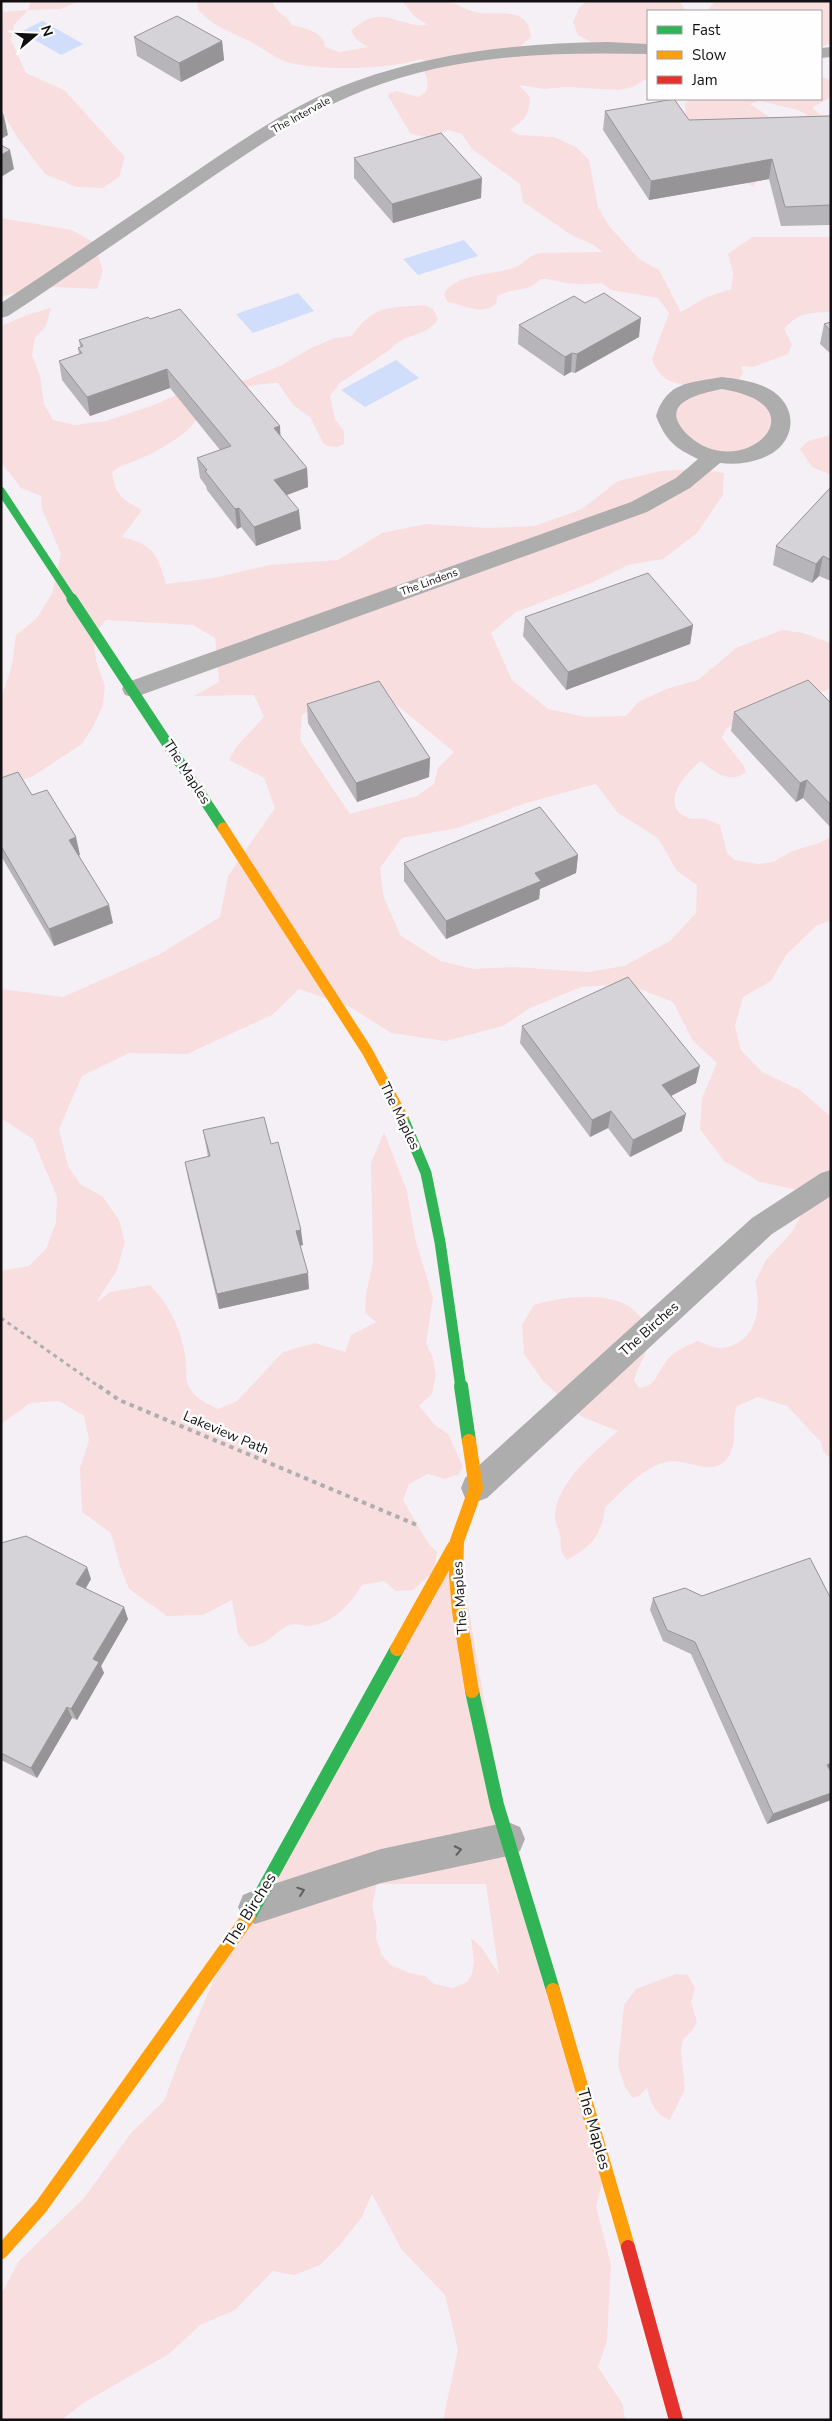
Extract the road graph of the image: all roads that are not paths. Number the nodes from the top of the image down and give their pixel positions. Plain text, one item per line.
1 (647, 49) edge
2 (1, 312) edge
3 (715, 456) junction
4 (1, 491) edge
5 (133, 689) junction
6 (831, 1181) edge
7 (476, 1488) junction
8 (457, 1541) junction
9 (508, 1840) junction
10 (255, 1907) junction
11 (1, 2252) edge
12 (676, 2420) edge

1 - 2 street, The Intervale
3 - 3 street
3 - 5 street, The Lindens
4 - 5 street, The Maples
5 - 7 street, The Maples
6 - 7 street, The Birches
7 - 8 street, The Maples
8 - 9 street, The Maples
8 - 10 street, The Birches
10 -> 9 street
9 - 12 street, The Maples
10 - 11 street, The Birches

